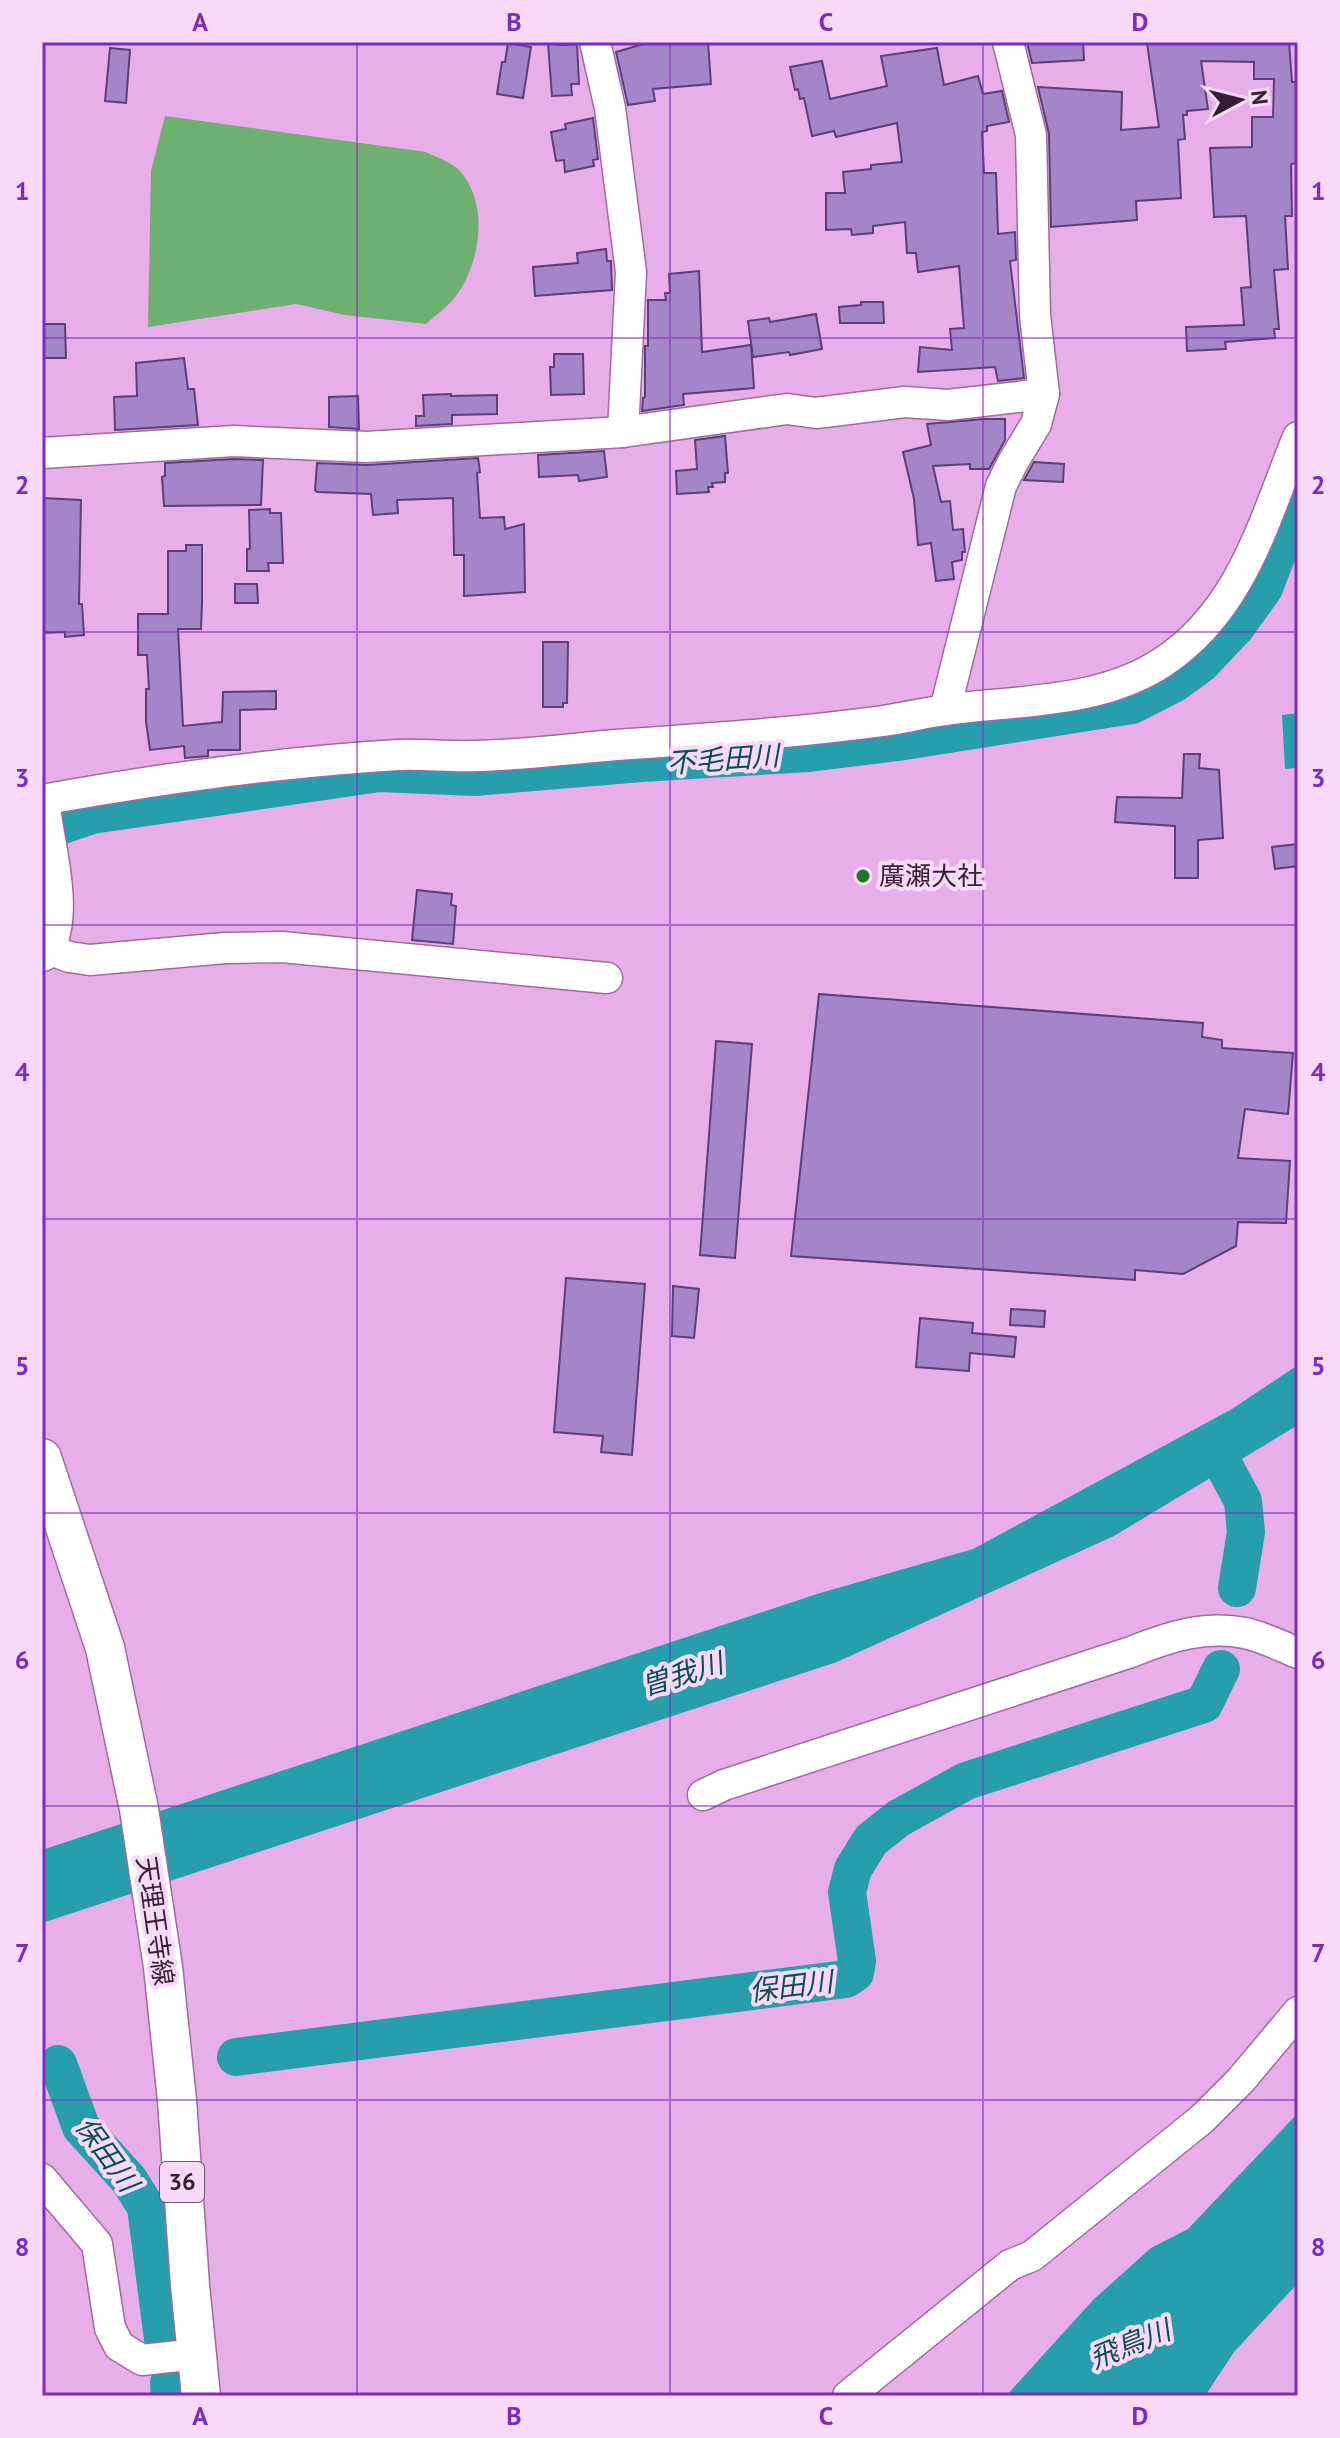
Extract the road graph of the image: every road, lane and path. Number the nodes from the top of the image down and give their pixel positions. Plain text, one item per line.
1 (595, 42) edge
2 (1008, 42) edge
3 (1044, 394) junction
4 (623, 432) junction
5 (1298, 437) edge
6 (42, 453) edge
7 (945, 710) junction
8 (42, 800) edge
9 (44, 830) edge
10 (47, 885) edge
11 (44, 950) edge
12 (607, 978) dead end
13 (42, 1458) edge
14 (1298, 1653) edge
15 (703, 1795) dead end
16 (1298, 2012) edge
17 (42, 2179) edge
18 (197, 2354) junction
19 (201, 2396) edge
20 (848, 2396) edge

1 - 4 street
2 - 3 street
3 - 4 street
3 - 7 street
4 - 6 street
5 - 7 street
7 - 8 street
9 - 10 main road
10 - 11 main road
11 - 12 street
13 - 18 main road, 天理王寺線 / 36
14 - 15 street
16 - 20 street
17 - 18 street
18 - 19 main road, 天理王寺線 / 36

